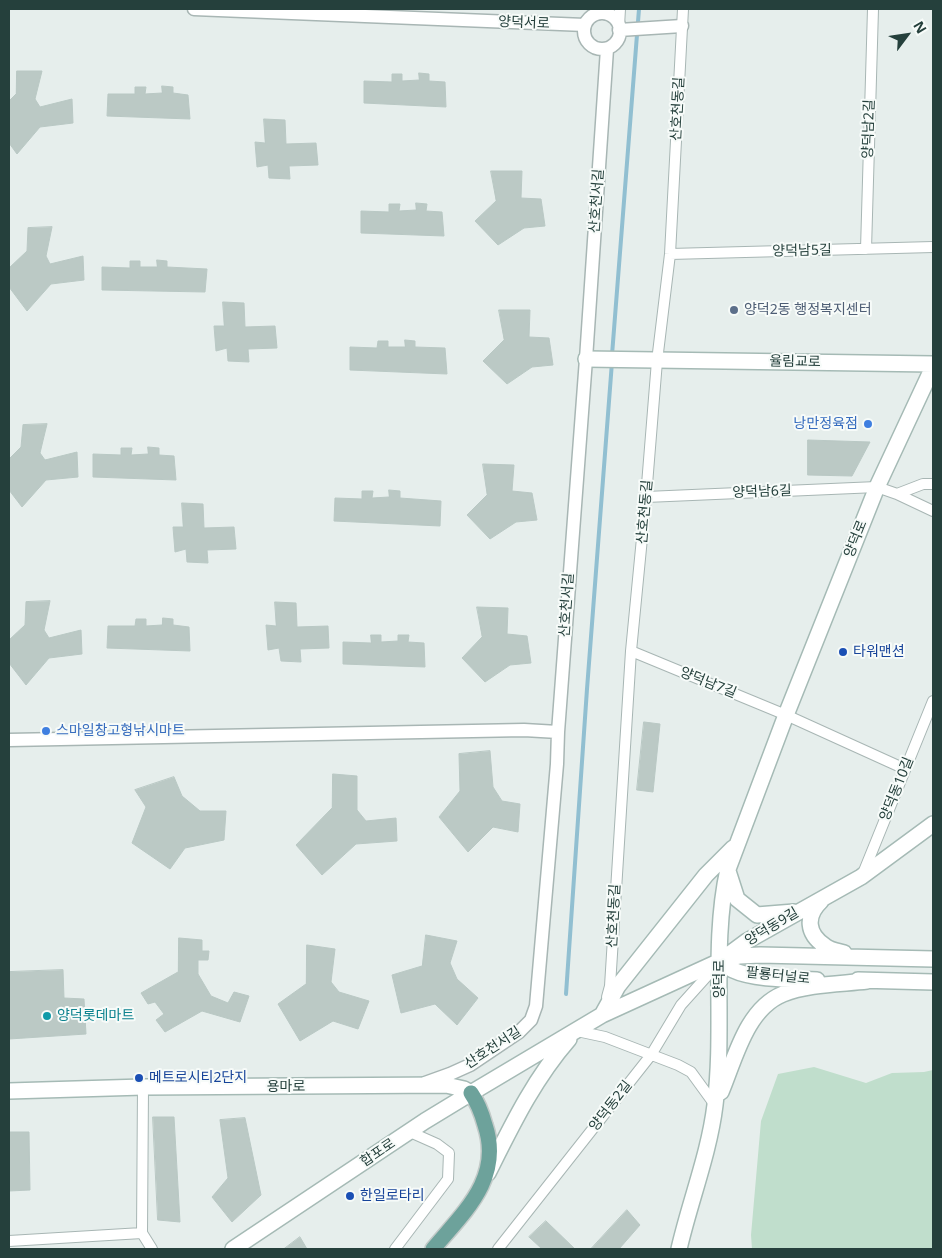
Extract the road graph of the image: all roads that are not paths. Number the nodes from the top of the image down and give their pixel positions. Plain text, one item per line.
1 (194, 9) edge
2 (620, 9) edge
3 (683, 9) edge
4 (873, 9) edge
5 (585, 25) junction
6 (679, 26) junction
7 (622, 28) junction
8 (607, 48) junction
9 (933, 247) edge
10 (866, 249) junction
11 (670, 254) junction
12 (586, 359) junction
13 (657, 361) junction
14 (933, 365) edge
15 (933, 484) edge
16 (877, 487) junction
17 (897, 494) junction
18 (646, 497) junction
19 (933, 511) edge
20 (631, 652) junction
21 (933, 701) edge
22 (786, 715) junction
23 (558, 732) junction
24 (9, 740) edge
25 (906, 769) junction
26 (933, 824) edge
27 (736, 845) junction
28 (728, 869) junction
29 (861, 877) junction
30 (828, 896) junction
31 (798, 912) junction
32 (873, 958) junction
33 (933, 959) edge
34 (720, 961) junction
35 (867, 980) junction
36 (933, 982) edge
37 (602, 1015) junction
38 (573, 1033) junction
39 (651, 1055) junction
40 (525, 1061) joint
41 (409, 1086) junction
42 (143, 1088) junction
43 (9, 1091) edge
44 (471, 1093) junction
45 (715, 1105) junction
46 (410, 1132) junction
47 (484, 1181) junction
48 (142, 1233) junction
49 (9, 1240) edge
50 (152, 1249) edge
51 (233, 1249) edge
52 (395, 1249) edge
53 (433, 1249) edge
54 (498, 1249) edge
55 (679, 1249) edge

1 - 5 street, 양덕서로
2 - 7 street
3 - 6 street, 산호천동길
4 - 10 street, 양덕남2길
5 - 7 street
5 - 8 street
6 - 7 street
6 - 11 street, 산호천동길
7 - 8 street
8 - 12 street, 산호천서길
9 - 10 street, 양덕남5길
10 - 11 street, 양덕남5길
11 - 13 street, 산호천동길
12 - 13 main road, 율림교로
12 - 23 street, 산호천서길
13 - 14 main road, 율림교로
13 - 18 street, 산호천동길
14 - 16 main road, 양덕로
15 - 17 street
16 - 17 street
16 - 18 street, 양덕남6길
16 - 22 main road, 양덕로
17 - 19 street
18 - 20 street, 산호천동길
20 - 22 street, 양덕남7길
20 - 37 street, 산호천동길
21 - 25 street, 양덕동10길
22 - 25 street
22 - 27 main road, 양덕로
23 - 24 street
23 - 41 street, 산호천서길
25 - 29 street, 양덕동10길
26 - 29 main road, 양덕동9길
27 - 28 main road, 양덕로
27 - 37 main road
28 - 31 main road
28 - 34 main road, 양덕로
29 - 30 main road, 양덕동9길
30 - 31 main road, 양덕동9길
30 - 32 main road
31 - 34 main road, 양덕동9길
32 - 33 main road, 팔룡터널로
32 - 34 main road, 팔룡터널로
34 - 35 main road, 팔룡터널로
34 - 37 main road, 양덕동9길
34 - 39 street, 양덕동2길
34 - 45 main road, 양덕로
35 - 36 main road, 팔룡터널로
35 - 45 main road
37 - 38 main road, 양덕동9길
38 - 39 street
38 - 40 main road, 양덕동9길
38 - 47 main road
39 - 45 street
39 - 54 street, 양덕동2길
40 - 44 main road, 합포로
41 - 42 main road, 용마로
41 - 44 main road, 용마로
42 - 43 main road, 용마로
42 - 48 street
44 - 46 main road, 합포로
44 - 47 main road
45 - 55 main road, 양덕로
46 - 51 main road, 합포로
46 - 52 street
47 - 53 main road
48 - 49 street
48 - 50 street

